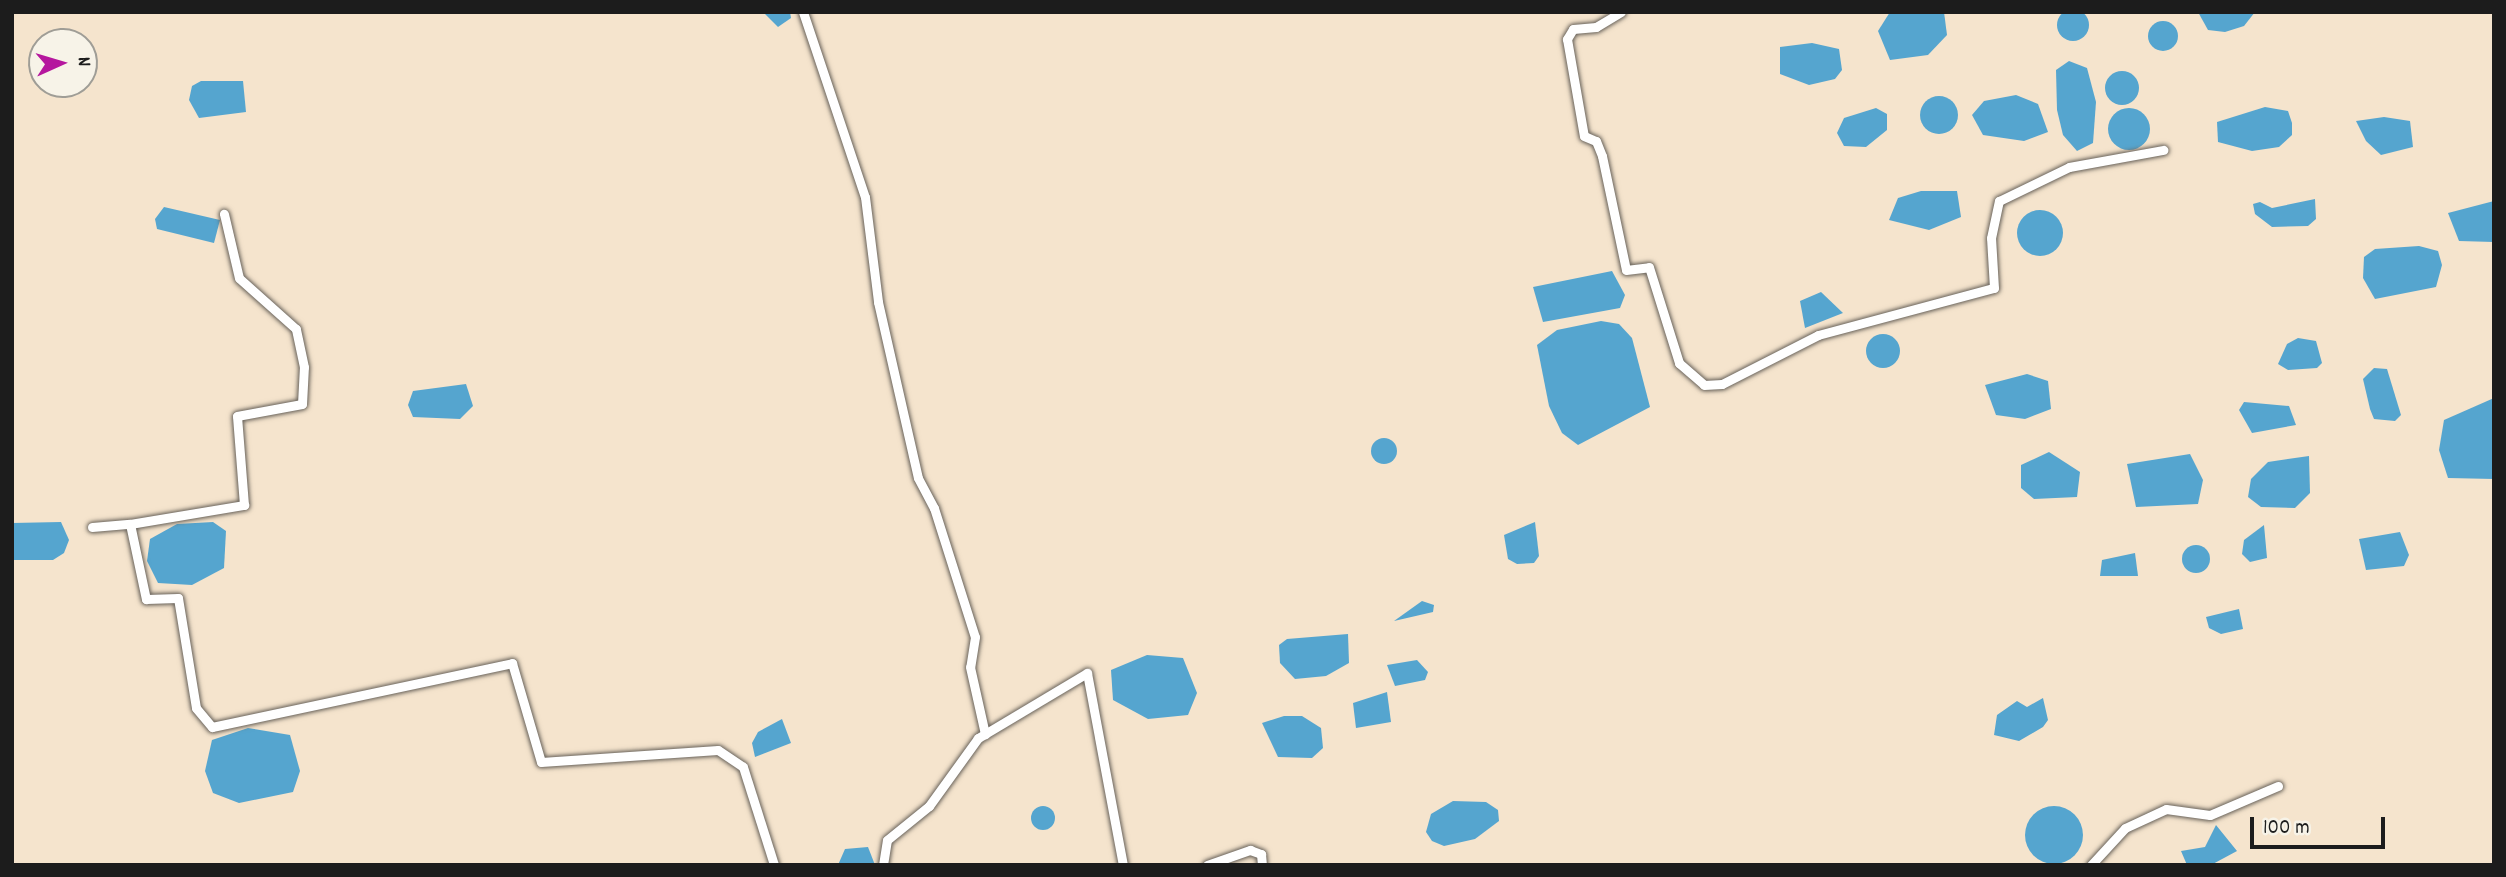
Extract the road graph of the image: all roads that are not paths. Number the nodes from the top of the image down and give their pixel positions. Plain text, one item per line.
1 (803, 12) edge
2 (1621, 12) edge
3 (2163, 150) dead end
4 (224, 214) dead end
5 (130, 524) junction
6 (92, 527) dead end
7 (985, 734) junction
8 (2278, 786) dead end
9 (774, 865) edge
10 (883, 865) edge
11 (1123, 865) edge
12 (1207, 865) edge
13 (1262, 865) edge
14 (2091, 865) edge

1 - 7 street
2 - 3 street
4 - 5 street
5 - 6 street
5 - 9 street
7 - 10 street
7 - 11 street
8 - 14 street
12 - 13 street

